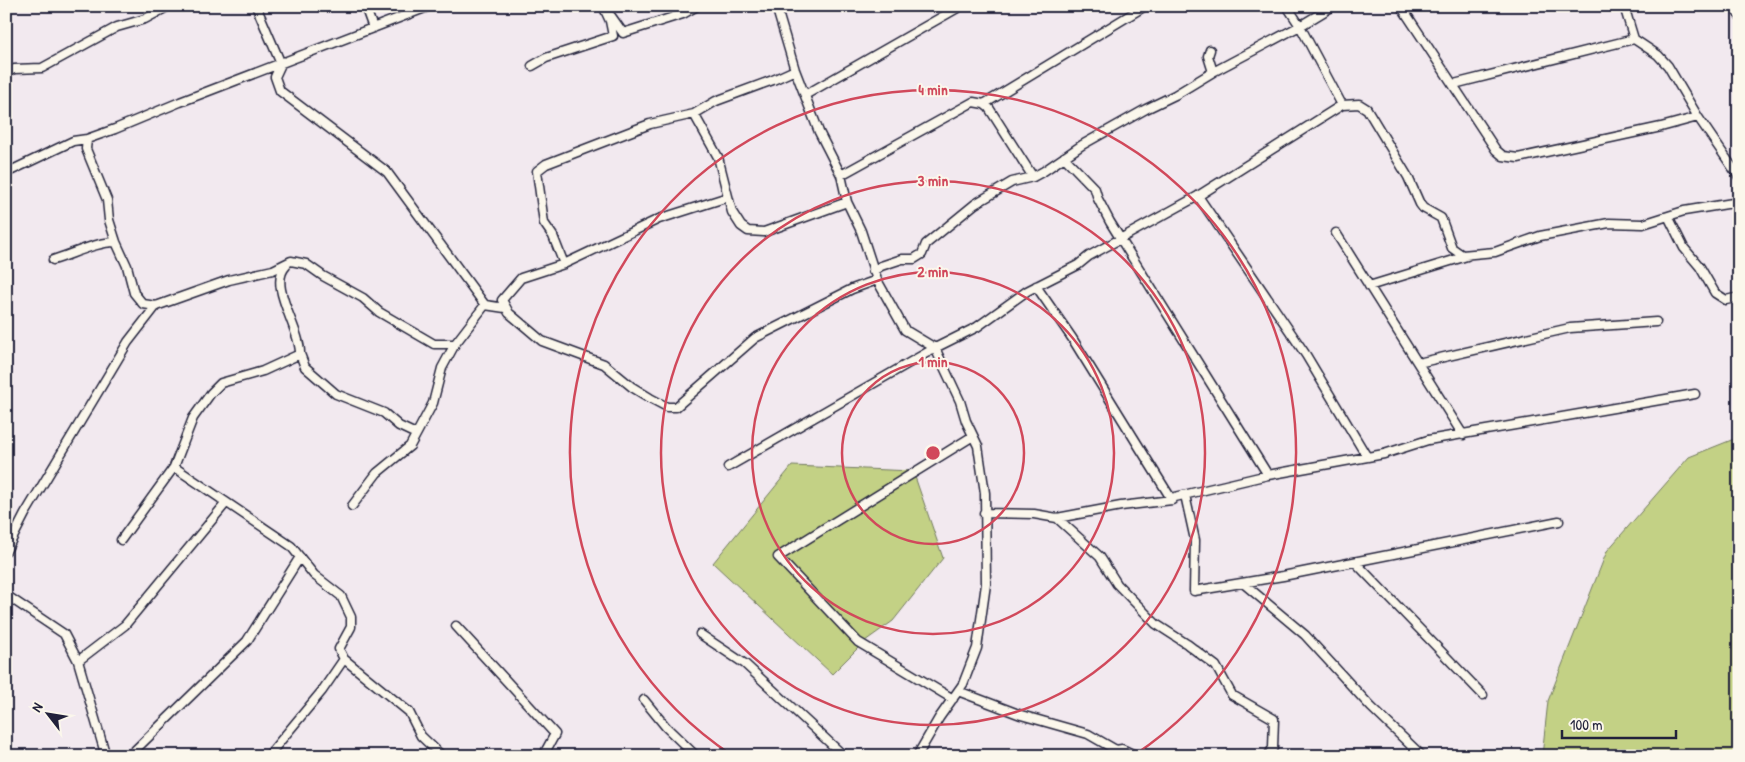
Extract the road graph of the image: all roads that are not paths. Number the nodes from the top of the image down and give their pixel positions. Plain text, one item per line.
1 (169, 6) edge
2 (256, 6) edge
3 (365, 6) edge
4 (430, 6) edge
5 (604, 6) edge
6 (697, 6) edge
7 (776, 6) edge
8 (961, 6) edge
9 (1145, 6) edge
10 (1287, 6) edge
11 (1333, 6) edge
12 (1401, 6) edge
13 (1624, 6) edge
14 (1733, 6) edge
15 (1739, 15) edge
16 (1300, 26) junction
17 (373, 28) junction
18 (1634, 39) junction
19 (1210, 50) dead end
20 (281, 64) junction
21 (532, 66) dead end
22 (795, 70) junction
23 (1213, 72) junction
24 (6, 73) edge
25 (1454, 84) junction
26 (805, 95) junction
27 (984, 104) junction
28 (1342, 105) junction
29 (694, 114) junction
30 (1698, 117) junction
31 (87, 139) junction
32 (1064, 157) junction
33 (6, 173) edge
34 (841, 174) junction
35 (1033, 176) junction
36 (1739, 177) edge
37 (1198, 196) junction
38 (728, 197) junction
39 (848, 202) junction
40 (1739, 202) edge
41 (1669, 218) junction
42 (1336, 233) dead end
43 (1120, 239) junction
44 (116, 242) junction
45 (1466, 256) junction
46 (53, 260) dead end
47 (291, 261) junction
48 (564, 264) junction
49 (873, 272) junction
50 (877, 280) junction
51 (1036, 286) junction
52 (1370, 286) junction
53 (1739, 297) edge
54 (485, 305) junction
55 (156, 306) junction
56 (506, 308) junction
57 (1656, 322) dead end
58 (455, 344) junction
59 (935, 348) junction
60 (300, 354) junction
61 (1418, 363) junction
62 (1695, 394) dead end
63 (416, 434) junction
64 (1463, 435) junction
65 (973, 436) junction
66 (1367, 457) junction
67 (174, 467) junction
68 (728, 467) dead end
69 (1268, 475) junction
70 (1185, 495) junction
71 (1172, 500) junction
72 (226, 503) junction
73 (352, 506) dead end
74 (984, 513) junction
75 (1057, 518) junction
76 (1559, 521) dead end
77 (121, 540) dead end
78 (6, 551) edge
79 (300, 556) junction
80 (1355, 562) junction
81 (1243, 583) junction
82 (6, 595) edge
83 (456, 626) dead end
84 (700, 634) dead end
85 (344, 659) junction
86 (78, 661) junction
87 (958, 691) junction
88 (1483, 695) dead end
89 (953, 699) junction
90 (644, 700) dead end
91 (1114, 753) edge
92 (921, 755) edge
93 (110, 756) edge
94 (129, 756) edge
95 (268, 756) edge
96 (442, 756) edge
97 (543, 756) edge
98 (696, 756) edge
99 (844, 756) edge
100 (1136, 756) edge
101 (1268, 756) edge
102 (1422, 756) edge

1 - 24 street
2 - 20 street
3 - 17 street
4 - 17 street
5 - 6 street
5 - 21 street
7 - 22 street
8 - 26 street
9 - 27 street
10 - 16 street
11 - 16 street
12 - 25 street
13 - 18 street
14 - 15 street
16 - 23 street
16 - 28 street
17 - 20 street
18 - 25 street
18 - 30 street
19 - 23 street
20 - 31 street
20 - 54 street
22 - 26 street
22 - 29 street
23 - 32 street
25 - 30 street
26 - 34 street
27 - 34 street
27 - 35 street
28 - 37 street
28 - 45 street
29 - 38 street
29 - 48 street
30 - 36 street
31 - 33 street
31 - 44 street
32 - 35 street
32 - 43 street
34 - 39 street
35 - 49 street
37 - 43 street
37 - 66 street
38 - 39 street
38 - 48 street
39 - 49 street
40 - 41 street
41 - 45 street
41 - 53 street
42 - 52 street
43 - 51 street
43 - 69 street
44 - 46 street
44 - 55 street
45 - 52 street
47 - 55 street
47 - 58 street
47 - 60 street
48 - 56 street
49 - 50 street
50 - 56 street
50 - 59 street
51 - 59 street
51 - 71 street
52 - 61 street
54 - 56 street
54 - 58 street
55 - 78 street
57 - 61 street
58 - 63 street
59 - 65 street
59 - 68 street
60 - 63 street
60 - 67 street
61 - 64 street
62 - 64 street
63 - 73 street
64 - 66 street
65 - 74 street
65 - 89 street
66 - 69 street
67 - 72 street
67 - 77 street
69 - 70 street
70 - 71 street
70 - 81 street
71 - 75 street
72 - 79 street
72 - 86 street
74 - 75 street
74 - 87 street
75 - 101 street
76 - 80 street
79 - 85 street
79 - 94 street
80 - 81 street
80 - 88 street
81 - 102 street
82 - 86 street
83 - 97 street
84 - 99 street
85 - 95 street
85 - 96 street
86 - 93 street
87 - 89 street
87 - 91 street
89 - 92 street
90 - 98 street
91 - 100 street

